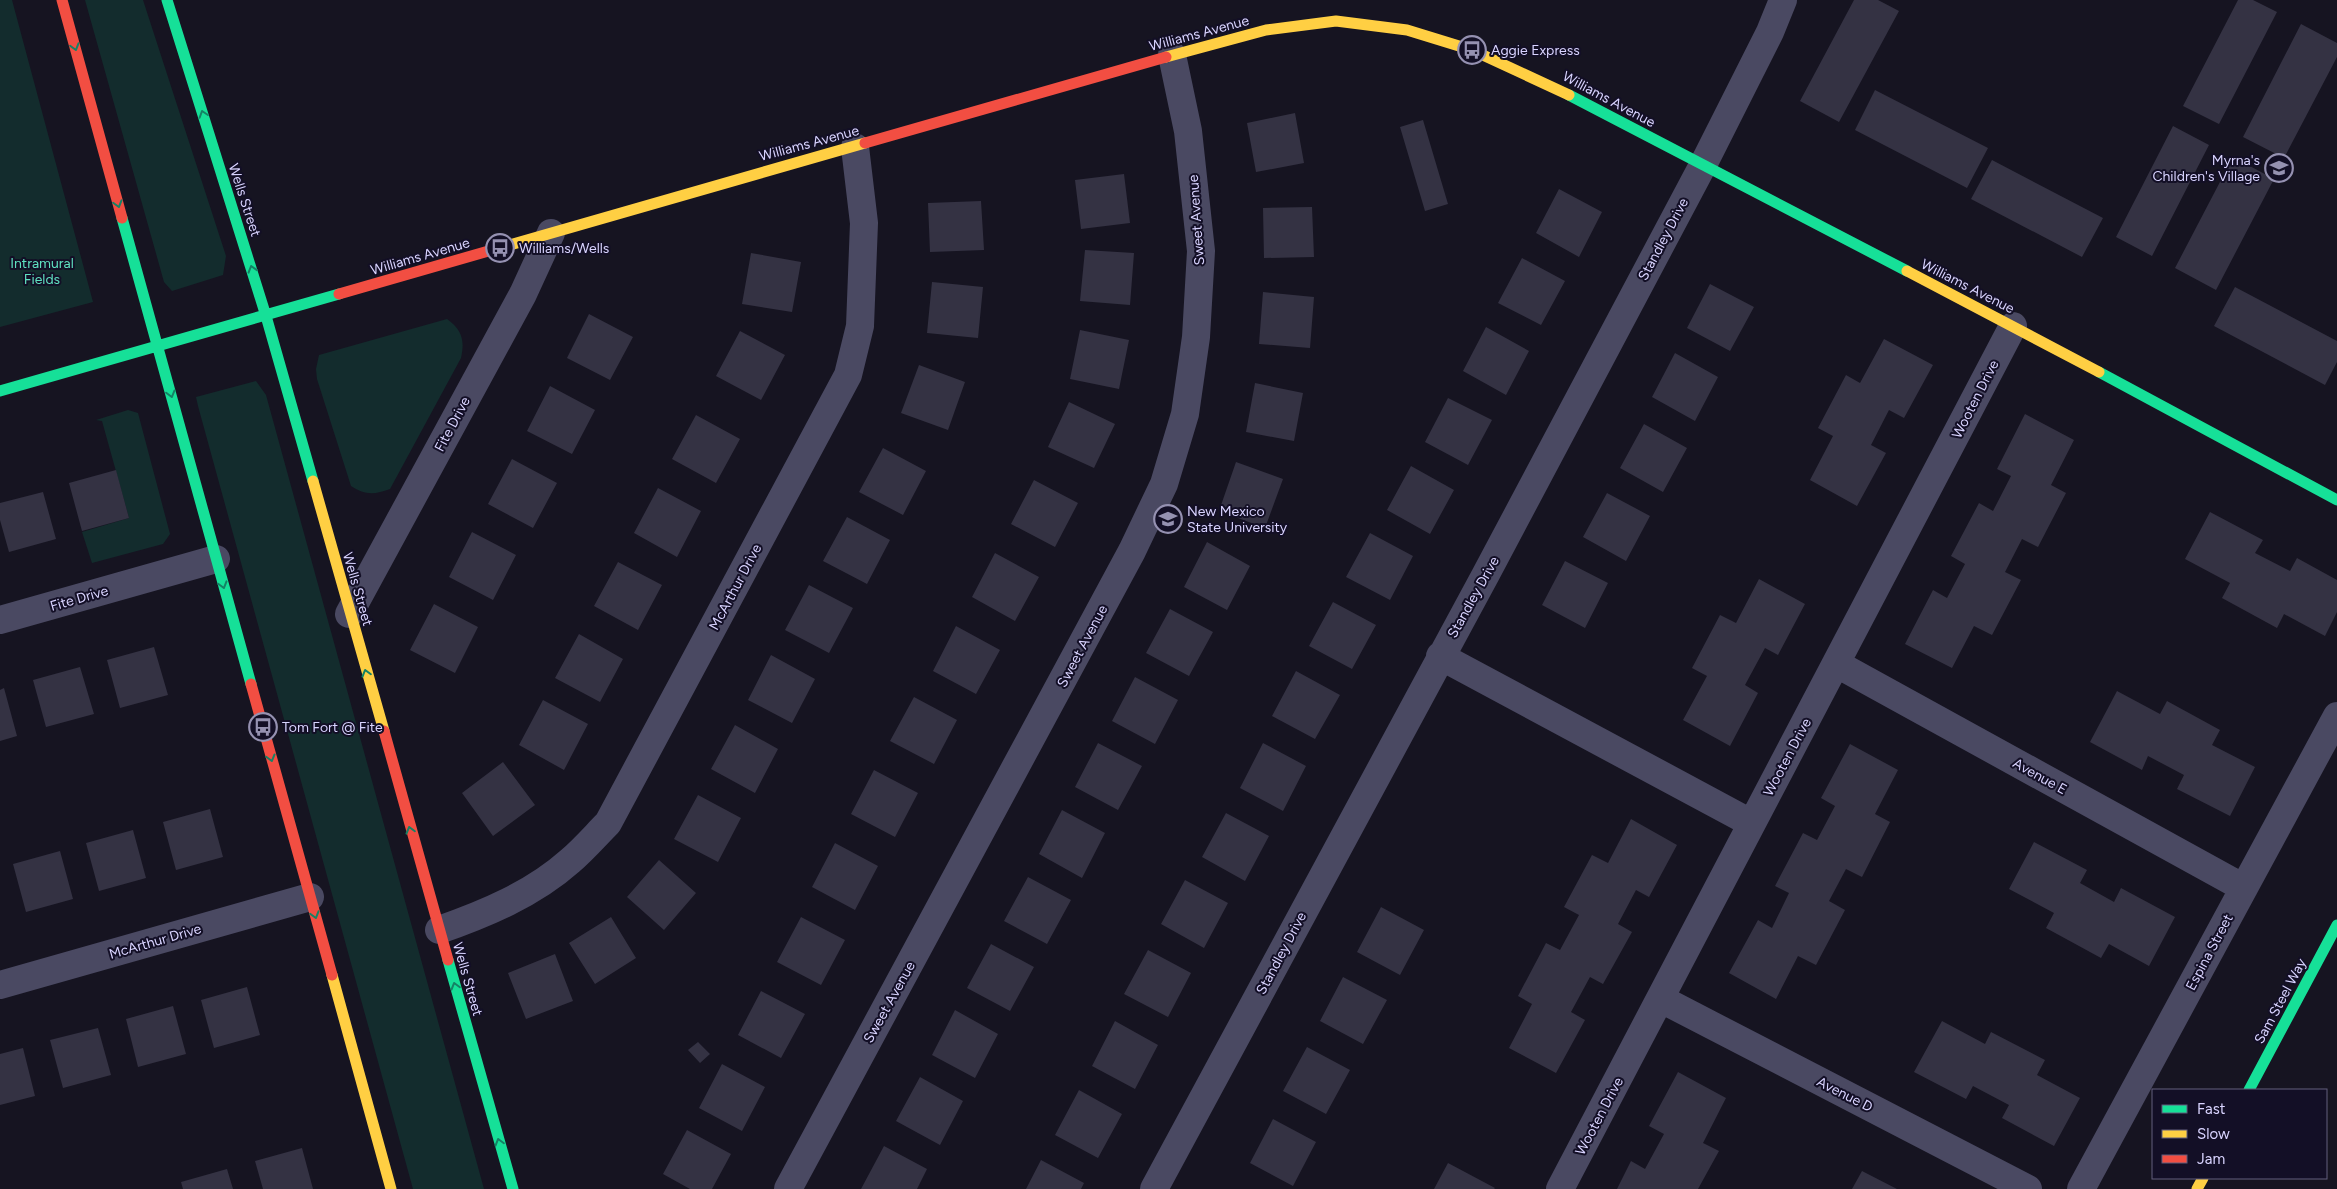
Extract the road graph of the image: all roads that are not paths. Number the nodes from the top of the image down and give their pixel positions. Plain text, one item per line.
1 (62, 0) edge
2 (167, 0) edge
3 (1783, 0) edge
4 (1172, 55) junction
5 (855, 147) junction
6 (1703, 165) junction
7 (551, 233) junction
8 (266, 316) junction
9 (2013, 326) junction
10 (158, 347) junction
11 (0, 391) edge
12 (2337, 500) edge
13 (216, 559) junction
14 (349, 614) junction
15 (0, 620) edge
16 (1440, 656) junction
17 (1837, 664) junction
18 (2337, 716) edge
19 (1751, 823) junction
20 (2244, 888) junction
21 (310, 897) junction
22 (2337, 925) edge
23 (439, 930) junction
24 (0, 985) edge
25 (1661, 999) junction
26 (2250, 1089) edge
27 (391, 1189) edge
28 (512, 1189) edge
29 (788, 1189) edge
30 (1154, 1189) edge
31 (1560, 1189) edge
32 (2028, 1189) edge
33 (2081, 1189) edge

1 -> 10 street
8 -> 2 street, Wells Street
3 - 6 street, Standley Drive
4 - 5 street, Williams Avenue
4 - 6 street, Williams Avenue
4 - 29 street, Sweet Avenue
5 - 7 street, Williams Avenue
5 - 23 street, McArthur Drive
6 - 9 street, Williams Avenue
6 - 16 street, Standley Drive
7 - 8 street, Williams Avenue
7 - 14 street, Fite Drive
8 - 10 street, Williams Avenue
8 - 14 street, Wells Street
9 - 12 street, Williams Avenue
9 - 17 street, Wooten Drive
10 - 11 street, Williams Avenue
10 -> 13 street
13 - 15 street, Fite Drive
13 -> 21 street
23 -> 14 street, Wells Street
16 - 19 street
16 - 30 street, Standley Drive
17 - 19 street, Wooten Drive
17 - 20 street, Avenue E
18 - 20 street, Espina Street
19 - 25 street, Wooten Drive
20 - 33 street, Espina Street
21 - 24 street, McArthur Drive
21 -> 27 street
22 - 26 street, Sam Steel Way
28 -> 23 street, Wells Street
25 - 31 street, Wooten Drive
25 - 32 street, Avenue D

